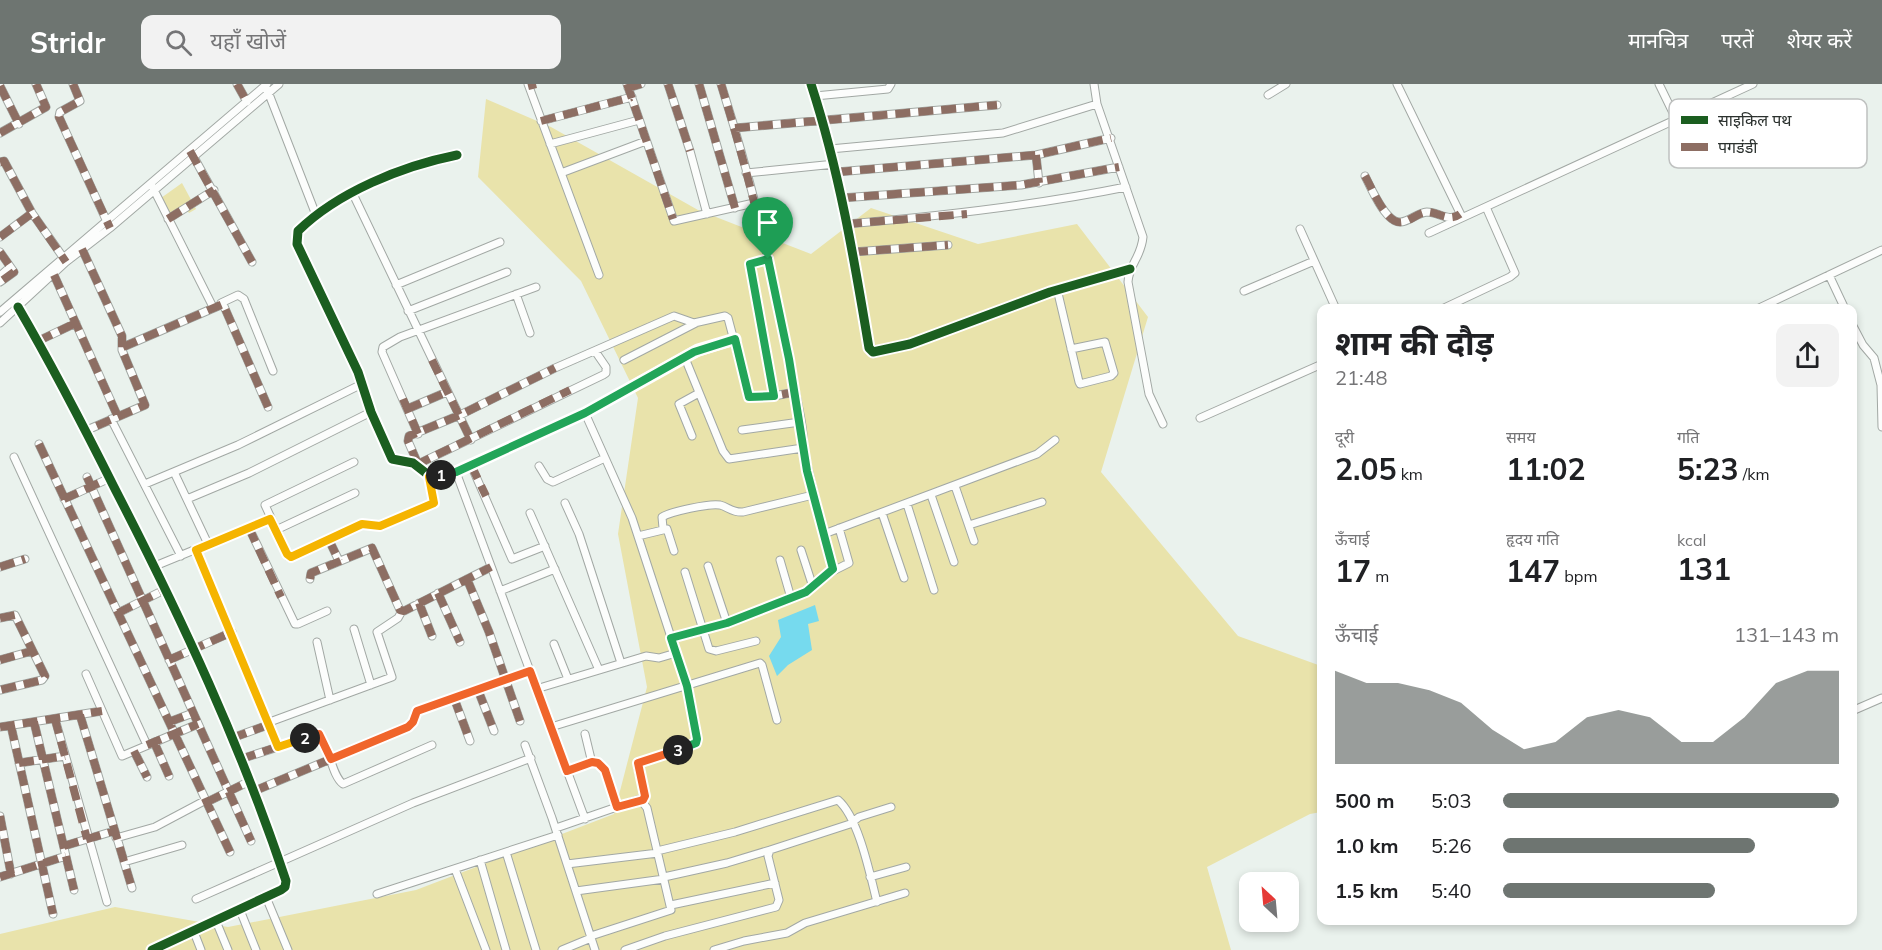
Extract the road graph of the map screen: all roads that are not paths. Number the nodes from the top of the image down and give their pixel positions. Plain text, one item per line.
1 (36, 84) edge
2 (73, 84) edge
3 (237, 84) edge
4 (279, 84) edge
5 (536, 84) edge
6 (641, 84) edge
7 (668, 84) edge
8 (699, 84) edge
9 (721, 84) edge
10 (812, 84) edge
11 (891, 84) edge
12 (1094, 84) edge
13 (1286, 84) edge
14 (1397, 84) edge
15 (1659, 84) edge
16 (1753, 84) edge
17 (528, 85) edge
18 (0, 86) edge
19 (628, 86) edge
20 (267, 87) edge
21 (1268, 94) dead end
22 (815, 96) junction
23 (632, 97) junction
24 (1722, 99) edge
25 (246, 102) junction
26 (1097, 104) junction
27 (997, 105) dead end
28 (1669, 105) edge
29 (824, 119) junction
30 (639, 120) junction
31 (541, 121) junction
32 (19, 124) junction
33 (1669, 125) edge
34 (735, 128) junction
35 (0, 133) edge
36 (1111, 138) junction
37 (646, 141) junction
38 (550, 144) junction
39 (830, 149) junction
40 (192, 153) junction
41 (1036, 155) junction
42 (457, 156) dead end
43 (0, 162) edge
44 (835, 164) junction
45 (1119, 167) junction
46 (837, 172) junction
47 (561, 173) junction
48 (746, 173) junction
49 (1365, 176) dead end
50 (1039, 183) junction
51 (152, 187) junction
52 (1126, 187) junction
53 (214, 190) junction
54 (353, 194) junction
55 (841, 198) junction
56 (754, 203) junction
57 (1486, 207) junction
58 (735, 208) junction
59 (32, 213) junction
60 (707, 214) junction
61 (316, 215) junction
62 (1461, 216) junction
63 (168, 219) junction
64 (107, 220) junction
65 (847, 224) junction
66 (110, 228) junction
67 (1299, 229) dead end
68 (1429, 233) dead end
69 (0, 237) edge
70 (500, 242) dead end
71 (948, 245) dead end
72 (82, 249) junction
73 (1882, 250) edge
74 (0, 252) edge
75 (853, 252) junction
76 (768, 259) junction
77 (64, 260) junction
78 (1314, 261) junction
79 (252, 262) dead end
80 (10, 267) junction
81 (1130, 268) junction
82 (507, 272) dead end
83 (54, 275) junction
84 (599, 275) dead end
85 (1829, 275) junction
86 (0, 276) edge
87 (0, 282) edge
88 (396, 285) junction
89 (536, 287) dead end
90 (1057, 289) junction
91 (1244, 291) dead end
92 (516, 294) junction
93 (221, 303) junction
94 (1334, 304) edge
95 (1453, 304) edge
96 (1768, 304) edge
97 (1843, 304) edge
98 (18, 307) junction
99 (213, 307) junction
100 (408, 310) junction
101 (0, 312) edge
102 (696, 322) junction
103 (0, 323) edge
104 (76, 323) junction
105 (418, 331) junction
106 (530, 333) dead end
107 (1857, 333) edge
108 (735, 339) junction
109 (38, 341) junction
110 (123, 346) junction
111 (1071, 349) junction
112 (595, 351) junction
113 (685, 358) junction
114 (624, 360) dead end
115 (1317, 366) edge
116 (273, 371) dead end
117 (362, 384) junction
118 (447, 392) junction
119 (795, 392) junction
120 (699, 393) junction
121 (774, 396) junction
122 (268, 407) dead end
123 (407, 409) junction
124 (371, 412) junction
125 (585, 413) junction
126 (460, 415) junction
127 (115, 418) junction
128 (1200, 418) dead end
129 (800, 422) junction
130 (1163, 424) dead end
131 (1882, 426) edge
132 (87, 430) junction
133 (742, 430) dead end
134 (418, 434) junction
135 (692, 436) dead end
136 (471, 440) junction
137 (1055, 440) dead end
138 (39, 444) dead end
139 (803, 448) junction
140 (14, 457) dead end
141 (605, 458) junction
142 (354, 462) dead end
143 (417, 464) junction
144 (471, 465) junction
145 (539, 466) dead end
146 (174, 472) junction
147 (456, 472) junction
148 (87, 477) dead end
149 (429, 477) junction
150 (110, 478) junction
151 (145, 484) junction
152 (91, 486) junction
153 (956, 486) junction
154 (355, 493) dead end
155 (813, 495) junction
156 (931, 495) junction
157 (64, 499) junction
158 (187, 499) junction
159 (1042, 502) dead end
160 (565, 503) dead end
161 (907, 504) junction
162 (530, 513) dead end
163 (882, 513) junction
164 (270, 519) junction
165 (969, 525) junction
166 (249, 528) junction
167 (663, 528) junction
168 (839, 528) junction
169 (276, 530) junction
170 (824, 534) junction
171 (638, 536) junction
172 (329, 540) junction
173 (974, 541) dead end
174 (208, 544) junction
175 (545, 546) junction
176 (196, 550) junction
177 (801, 550) dead end
178 (674, 551) dead end
179 (181, 556) junction
180 (25, 559) dead end
181 (780, 560) dead end
182 (339, 561) junction
183 (954, 562) dead end
184 (155, 566) junction
185 (708, 566) dead end
186 (0, 567) edge
187 (491, 567) junction
188 (555, 568) junction
189 (833, 571) junction
190 (685, 572) dead end
191 (310, 579) dead end
192 (467, 579) junction
193 (904, 579) dead end
194 (813, 586) junction
195 (166, 589) junction
196 (934, 590) dead end
197 (500, 591) junction
198 (438, 593) junction
199 (791, 598) junction
200 (143, 601) junction
201 (419, 603) junction
202 (327, 610) dead end
203 (402, 611) junction
204 (118, 613) junction
205 (0, 618) edge
206 (727, 623) junction
207 (354, 628) dead end
208 (701, 630) junction
209 (232, 632) junction
210 (432, 636) dead end
211 (671, 638) junction
212 (756, 641) dead end
213 (317, 642) dead end
214 (460, 642) dead end
215 (554, 644) dead end
216 (194, 649) junction
217 (32, 651) junction
218 (676, 653) junction
219 (0, 660) edge
220 (169, 660) junction
221 (621, 663) junction
222 (599, 670) junction
223 (530, 671) junction
224 (86, 674) dead end
225 (568, 679) junction
226 (505, 680) junction
227 (371, 685) junction
228 (687, 686) junction
229 (536, 688) junction
230 (0, 690) edge
231 (478, 690) junction
232 (454, 698) junction
233 (1882, 698) edge
234 (330, 700) junction
235 (1857, 709) edge
236 (102, 711) junction
237 (193, 712) junction
238 (80, 715) junction
239 (55, 719) junction
240 (777, 720) dead end
241 (520, 721) dead end
242 (34, 722) junction
243 (170, 723) junction
244 (198, 724) junction
245 (268, 724) junction
246 (11, 726) junction
247 (551, 727) junction
248 (0, 728) edge
249 (494, 731) dead end
250 (175, 734) junction
251 (585, 734) dead end
252 (232, 738) junction
253 (470, 741) dead end
254 (151, 744) junction
255 (432, 745) dead end
256 (525, 745) dead end
257 (278, 747) junction
258 (134, 751) junction
259 (65, 756) junction
260 (531, 758) junction
261 (241, 759) junction
262 (331, 759) junction
263 (43, 760) junction
264 (592, 762) junction
265 (19, 763) junction
266 (567, 771) junction
267 (170, 776) dead end
268 (147, 777) dead end
269 (250, 781) junction
270 (228, 791) junction
271 (254, 792) junction
272 (643, 800) junction
273 (206, 801) junction
274 (617, 807) junction
275 (891, 807) dead end
276 (0, 816) edge
277 (585, 819) junction
278 (853, 823) junction
279 (557, 832) junction
280 (115, 835) junction
281 (87, 839) junction
282 (250, 841) dead end
283 (182, 845) dead end
284 (64, 846) junction
285 (770, 850) junction
286 (230, 852) dead end
287 (506, 852) junction
288 (657, 852) junction
289 (66, 856) junction
290 (480, 860) junction
291 (280, 861) junction
292 (124, 862) junction
293 (42, 864) junction
294 (567, 864) junction
295 (906, 867) dead end
296 (455, 869) junction
297 (11, 874) junction
298 (0, 877) edge
299 (870, 877) junction
300 (664, 878) junction
301 (775, 883) junction
302 (132, 888) dead end
303 (74, 890) dead end
304 (576, 891) junction
305 (905, 893) dead end
306 (377, 894) dead end
307 (266, 897) junction
308 (196, 899) dead end
309 (106, 902) dead end
310 (877, 902) junction
311 (671, 905) junction
312 (240, 910) junction
313 (53, 914) dead end
314 (216, 921) junction
315 (194, 932) junction
316 (591, 937) junction
317 (171, 942) junction
318 (152, 950) edge
319 (174, 950) edge
320 (201, 950) edge
321 (228, 950) edge
322 (256, 950) edge
323 (288, 950) edge
324 (486, 950) edge
325 (506, 950) edge
326 (536, 950) edge
327 (562, 950) edge
328 (595, 950) edge
329 (625, 950) edge
330 (714, 950) edge

1 - 32 street
2 - 64 street
3 - 25 street
4 - 20 street
5 - 17 street
6 - 19 street
7 - 60 street
8 - 58 street
9 - 34 street
10 - 22 street
11 - 22 street
12 - 26 street
13 - 21 street
14 - 62 street
15 - 28 street
16 - 24 street
17 - 31 street
18 - 32 street
19 - 23 street
20 - 25 street
20 - 40 street
20 - 61 street
22 - 29 street
23 - 30 street
23 - 31 street
25 - 40 street
26 - 36 street
26 - 39 street
27 - 29 street
29 - 34 street
29 - 39 street
30 - 37 street
30 - 38 street
31 - 38 street
32 - 35 street
33 - 57 street
34 - 48 street
36 - 41 street
36 - 45 street
37 - 47 street
37 - 60 street
38 - 47 street
39 - 44 street
40 - 51 street
40 - 53 street
41 - 46 street
41 - 50 street
42 - 54 street
43 - 59 street
44 - 46 street
44 - 48 street
45 - 50 street
45 - 52 street
46 - 55 street
47 - 84 street
48 - 56 street
49 - 62 street
50 - 55 street
51 - 63 street
51 - 64 street
51 - 66 street
52 - 65 street
52 - 81 street
53 - 63 street
53 - 79 street
54 - 61 street
54 - 88 street
55 - 65 street
56 - 58 street
56 - 76 street
57 - 62 street
57 - 95 street
58 - 60 street
59 - 69 street
59 - 77 street
61 - 117 street
62 - 68 street
63 - 99 street
64 - 66 street
64 - 77 street
65 - 75 street
66 - 72 street
67 - 78 street
70 - 88 street
71 - 75 street
72 - 77 street
72 - 110 street
73 - 85 street
74 - 80 street
75 - 90 street
76 - 119 street
76 - 121 street
77 - 83 street
77 - 101 street
78 - 91 street
78 - 94 street
80 - 86 street
80 - 87 street
81 - 90 street
81 - 130 street
82 - 100 street
83 - 98 street
83 - 104 street
85 - 96 street
85 - 97 street
88 - 100 street
89 - 92 street
90 - 111 street
92 - 105 street
92 - 106 street
93 - 99 street
93 - 116 street
93 - 122 street
98 - 103 street
98 - 109 street
99 - 110 street
100 - 105 street
102 - 108 street
102 - 112 street
102 - 114 street
104 - 109 street
104 - 127 street
105 - 118 street
105 - 123 street
107 - 131 street
108 - 113 street
108 - 121 street
109 - 132 street
110 - 127 street
111 - 111 street
112 - 126 street
112 - 136 street
113 - 120 street
113 - 125 street
115 - 128 street
117 - 124 street
117 - 146 street
118 - 123 street
118 - 126 street
119 - 121 street
119 - 129 street
120 - 135 street
120 - 139 street
123 - 134 street
124 - 143 street
124 - 158 street
125 - 141 street
125 - 144 street
126 - 134 street
126 - 136 street
127 - 132 street
127 - 151 street
129 - 133 street
129 - 139 street
132 - 150 street
134 - 143 street
136 - 143 street
137 - 153 street
138 - 157 street
139 - 155 street
140 - 254 street
141 - 145 street
141 - 171 street
142 - 164 street
143 - 149 street
144 - 147 street
144 - 175 street
146 - 151 street
146 - 158 street
147 - 149 street
147 - 187 street
148 - 152 street
149 - 172 street
150 - 152 street
150 - 184 street
151 - 179 street
152 - 157 street
152 - 200 street
153 - 156 street
153 - 165 street
154 - 169 street
155 - 167 street
155 - 170 street
156 - 161 street
156 - 183 street
157 - 204 street
158 - 174 street
159 - 165 street
160 - 221 street
161 - 163 street
161 - 196 street
162 - 175 street
163 - 168 street
163 - 193 street
164 - 166 street
164 - 169 street
165 - 173 street
166 - 174 street
166 - 202 street
167 - 171 street
167 - 178 street
168 - 170 street
168 - 189 street
169 - 172 street
170 - 189 street
171 - 211 street
172 - 182 street
174 - 176 street
175 - 188 street
176 - 179 street
176 - 209 street
177 - 194 street
179 - 184 street
180 - 186 street
181 - 199 street
182 - 191 street
182 - 203 street
184 - 195 street
185 - 206 street
187 - 192 street
187 - 197 street
188 - 197 street
188 - 222 street
189 - 194 street
190 - 208 street
192 - 198 street
192 - 226 street
194 - 199 street
195 - 200 street
195 - 216 street
197 - 223 street
198 - 201 street
198 - 214 street
199 - 206 street
200 - 204 street
200 - 220 street
201 - 203 street
201 - 210 street
203 - 227 street
204 - 243 street
205 - 217 street
206 - 208 street
207 - 227 street
208 - 211 street
208 - 212 street
209 - 216 street
209 - 245 street
211 - 218 street
213 - 234 street
215 - 225 street
216 - 220 street
216 - 252 street
217 - 219 street
217 - 230 street
218 - 221 street
218 - 228 street
220 - 237 street
221 - 222 street
222 - 225 street
223 - 226 street
223 - 229 street
224 - 236 street
225 - 229 street
226 - 231 street
226 - 241 street
227 - 234 street
228 - 240 street
228 - 247 street
228 - 272 street
229 - 247 street
231 - 232 street
231 - 249 street
232 - 253 street
232 - 262 street
233 - 235 street
234 - 245 street
236 - 238 street
236 - 258 street
237 - 243 street
237 - 244 street
238 - 239 street
238 - 280 street
239 - 242 street
239 - 259 street
242 - 246 street
242 - 263 street
243 - 250 street
244 - 250 street
244 - 270 street
245 - 252 street
245 - 257 street
246 - 248 street
246 - 265 street
247 - 266 street
250 - 254 street
250 - 273 street
251 - 264 street
252 - 261 street
254 - 258 street
254 - 267 street
255 - 262 street
256 - 260 street
257 - 261 street
257 - 262 street
258 - 268 street
259 - 263 street
259 - 281 street
260 - 279 street
260 - 291 street
261 - 269 street
262 - 271 street
263 - 265 street
263 - 284 street
264 - 266 street
264 - 274 street
265 - 293 street
266 - 277 street
269 - 270 street
269 - 271 street
270 - 273 street
270 - 282 street
271 - 291 street
272 - 274 street
272 - 288 street
273 - 280 street
273 - 286 street
274 - 277 street
275 - 278 street
276 - 297 street
277 - 279 street
278 - 285 street
278 - 288 street
278 - 299 street
279 - 287 street
279 - 294 street
280 - 281 street
280 - 292 street
281 - 284 street
281 - 309 street
283 - 292 street
284 - 289 street
285 - 300 street
285 - 301 street
287 - 290 street
287 - 326 street
288 - 294 street
288 - 300 street
289 - 293 street
289 - 303 street
290 - 296 street
290 - 325 street
291 - 307 street
291 - 308 street
292 - 302 street
293 - 297 street
293 - 313 street
294 - 304 street
295 - 299 street
296 - 306 street
296 - 324 street
297 - 298 street
299 - 310 street
300 - 304 street
300 - 311 street
301 - 311 street
301 - 329 street
304 - 316 street
305 - 310 street
307 - 312 street
307 - 323 street
310 - 330 street
311 - 316 street
312 - 314 street
312 - 322 street
314 - 315 street
314 - 321 street
315 - 317 street
315 - 320 street
316 - 327 street
316 - 328 street
317 - 318 street
317 - 319 street

